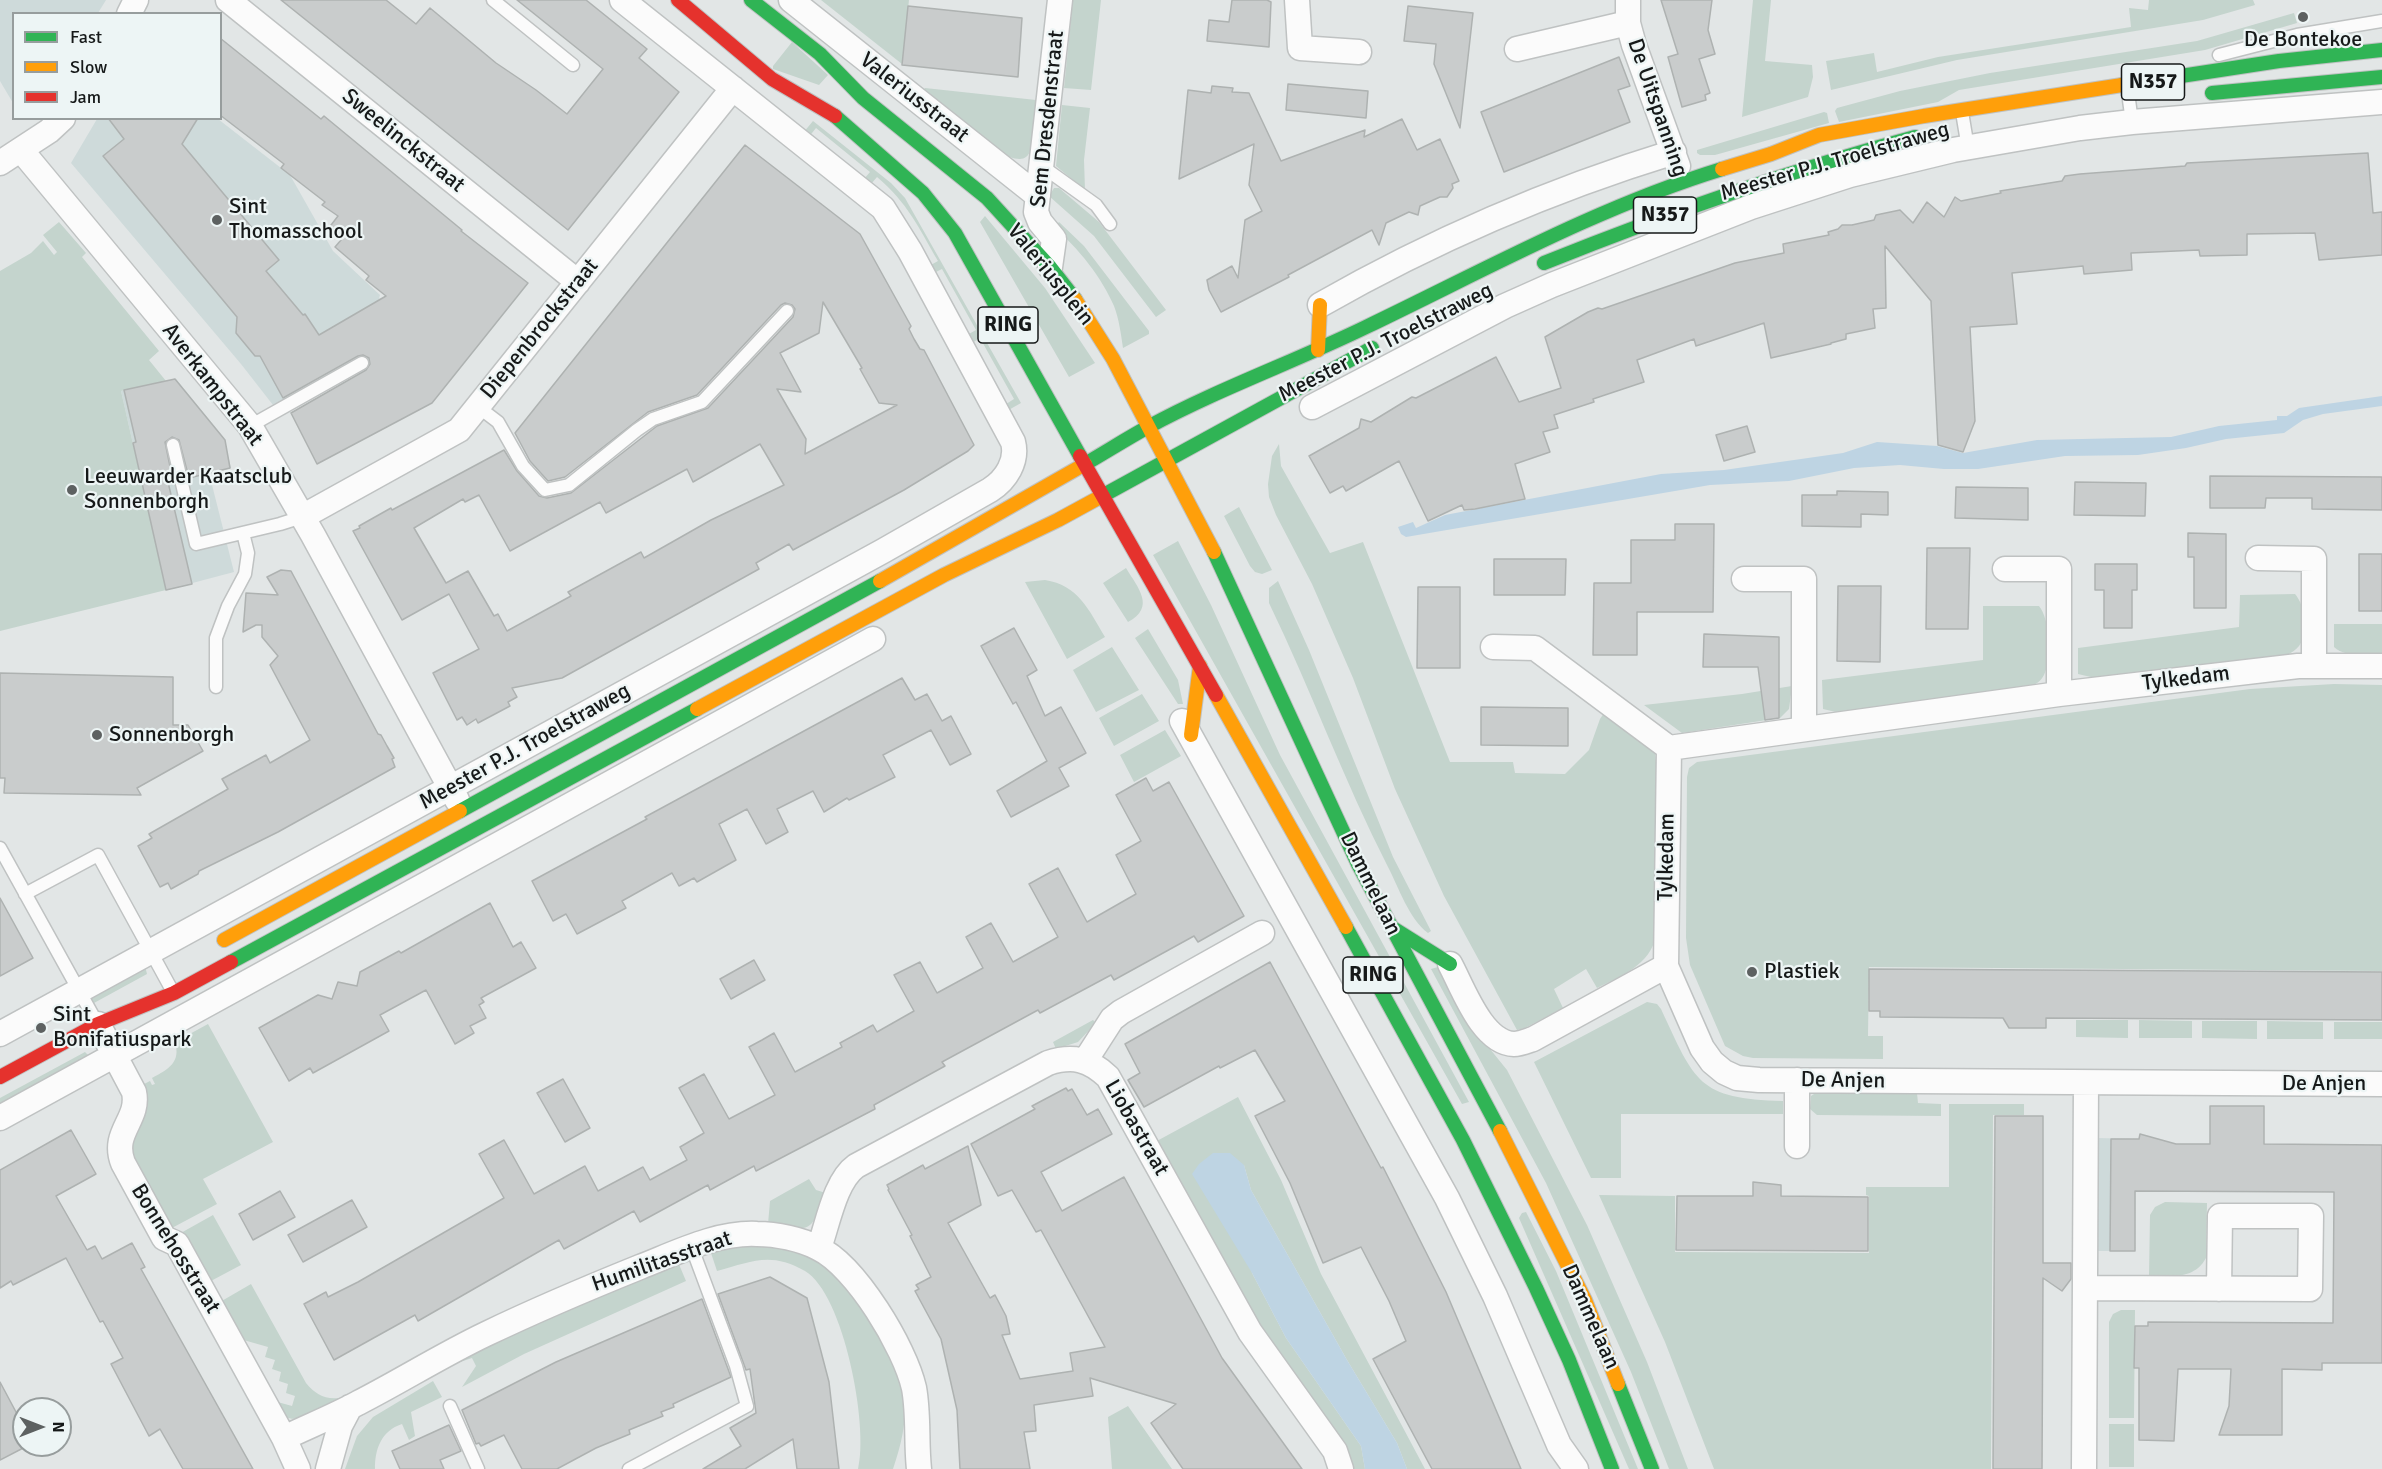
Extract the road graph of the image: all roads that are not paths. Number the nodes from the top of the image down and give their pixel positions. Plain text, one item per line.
1 (228, 0) edge
2 (493, 0) edge
3 (622, 0) edge
4 (678, 0) edge
5 (750, 0) edge
6 (791, 0) edge
7 (1060, 0) edge
8 (1297, 0) edge
9 (1628, 11) edge
10 (694, 13) junction
11 (753, 16) dead end
12 (2382, 21) edge
13 (732, 29) dead end
14 (1517, 50) dead end
15 (2382, 50) edge
16 (1359, 52) dead end
17 (2204, 58) dead end
18 (573, 65) dead end
19 (2382, 76) edge
20 (733, 88) junction
21 (2196, 94) dead end
22 (796, 95) junction
23 (2382, 102) edge
24 (1964, 104) junction
25 (60, 120) edge
26 (776, 122) junction
27 (1965, 131) junction
28 (1927, 134) dead end
29 (923, 146) joint
30 (21, 150) junction
31 (1674, 152) junction
32 (0, 163) edge
33 (1043, 167) junction
34 (1683, 181) junction
35 (1038, 196) junction
36 (1690, 205) junction
37 (1110, 224) dead end
38 (1697, 228) junction
39 (1536, 266) dead end
40 (1050, 267) junction
41 (578, 282) junction
42 (1320, 305) joint
43 (787, 311) dead end
44 (1386, 340) dead end
45 (1318, 350) junction
46 (362, 363) dead end
47 (1273, 402) junction
48 (477, 406) junction
49 (1302, 406) joint
50 (250, 426) junction
51 (1148, 427) junction
52 (172, 445) dead end
53 (1167, 461) junction
54 (1085, 464) junction
55 (1102, 496) junction
56 (302, 516) junction
57 (919, 531) junction
58 (243, 533) junction
59 (931, 553) junction
60 (2258, 558) dead end
61 (2005, 569) dead end
62 (1743, 579) dead end
63 (880, 610) junction
64 (873, 639) joint
65 (1493, 647) dead end
66 (1200, 666) junction
67 (2314, 666) junction
68 (2382, 666) edge
69 (216, 687) dead end
70 (2059, 694) junction
71 (1185, 725) joint
72 (1804, 728) junction
73 (1669, 748) junction
74 (451, 788) junction
75 (462, 809) junction
76 (480, 842) junction
77 (0, 848) edge
78 (25, 894) junction
79 (1390, 926) junction
80 (1262, 933) dead end
81 (216, 945) dead end
82 (151, 951) junction
83 (1450, 964) joint
84 (1666, 966) junction
85 (159, 978) junction
86 (79, 991) junction
87 (174, 993) junction
88 (98, 1024) junction
89 (0, 1034) edge
90 (115, 1055) junction
91 (1085, 1060) junction
92 (0, 1077) edge
93 (1797, 1080) junction
94 (2086, 1083) junction
95 (2382, 1084) edge
96 (0, 1118) edge
97 (1797, 1146) dead end
98 (692, 1248) junction
99 (819, 1248) junction
100 (2085, 1288) junction
101 (2219, 1289) junction
102 (450, 1406) dead end
103 (350, 1407) junction
104 (284, 1438) junction
105 (914, 1463) edge
106 (298, 1469) edge
107 (328, 1469) edge
108 (478, 1469) edge
109 (629, 1469) edge
110 (1341, 1469) edge
111 (1576, 1469) edge
112 (1612, 1469) edge
113 (1652, 1469) edge
114 (2084, 1469) edge

1 - 41 street, Sweelinckstraat
2 - 18 lane
3 - 20 street
4 - 10 main road, RING
5 - 11 main road, Valeriusstraat
5 - 29 main road, Valeriusstraat / RING
6 - 35 street, Valeriusstraat
7 - 33 street, Sem Dresdenstraat
8 - 16 street
9 - 14 street, De Uitspanning
9 - 31 street, De Uitspanning
10 - 13 main road
10 - 22 main road, RING
12 - 17 lane
15 - 24 main road, Meester P.J. Troelstraweg / N357
19 - 21 main road, N357
20 - 26 street
20 - 41 street, Diepenbrockstraat
22 - 26 street
22 - 54 main road, RING
23 - 27 street, Meester P.J. Troelstraweg
24 - 27 lane
24 - 34 main road, Meester P.J. Troelstraweg / N357
25 - 30 street
26 - 57 street, Meester P.J. Troelstraweg
27 - 38 street, Meester P.J. Troelstraweg
28 - 36 main road, Meester P.J. Troelstraweg / N357
29 - 40 main road, Valeriusplein / RING
30 - 32 street
30 - 50 street, Averkampstraat
31 - 34 street, De Uitspanning
31 - 42 street
33 - 35 street, Sem Dresdenstraat
33 - 37 lane
34 - 36 street, De Uitspanning
34 - 45 main road, Meester P.J. Troelstraweg / N357
35 - 40 street, Sem Dresdenstraat
36 - 38 street, De Uitspanning
36 - 39 main road, Meester P.J. Troelstraweg / N357
38 - 49 street, Meester P.J. Troelstraweg
40 - 51 main road, Valeriusplein / RING
41 - 48 street, Diepenbrockstraat
42 - 45 main road
43 - 48 lane
44 - 47 main road, Meester P.J. Troelstraweg
45 - 51 main road, Meester P.J. Troelstraweg / N357
46 - 50 lane
47 - 49 main road
47 - 53 main road, Meester P.J. Troelstraweg
48 - 56 street, Diepenbrockstraat
50 - 56 street, Averkampstraat
51 - 53 main road, Valeriusplein / RING
51 - 54 main road, N357
52 - 58 lane
53 - 55 main road
53 - 79 main road, Dammelaan / RING
54 - 55 main road, RING
54 - 59 main road, Meester P.J. Troelstraweg
55 - 63 main road
55 - 66 main road, Dammelaan / RING
56 - 58 lane
56 - 74 street, Averkampstraat
57 - 59 main road
57 - 74 street, Meester P.J. Troelstraweg
58 - 69 lane
59 - 75 main road, Meester P.J. Troelstraweg
60 - 67 street
61 - 70 street
62 - 72 street
63 - 64 main road
63 - 76 main road
64 - 76 street
65 - 73 street
66 - 71 main road
66 - 112 main road, Dammelaan / RING
67 - 68 street, Tylkedam
67 - 70 street, Tylkedam
70 - 72 street, Tylkedam
71 - 111 street
72 - 73 street, Tylkedam
73 - 84 street, Tylkedam
74 - 75 street, Averkampstraat
74 - 82 street, Meester P.J. Troelstraweg
75 - 76 street, Averkampstraat
75 - 81 main road, Meester P.J. Troelstraweg
76 - 87 main road
76 - 90 street
77 - 78 lane
78 - 82 lane
78 - 86 lane
79 - 83 main road
79 - 113 main road, Dammelaan / RING
80 - 91 street
82 - 85 lane
82 - 86 street, Meester P.J. Troelstraweg
83 - 84 street
84 - 93 street, De Anjen
85 - 87 lane
85 - 88 main road
86 - 88 lane
86 - 89 street, Meester P.J. Troelstraweg
87 - 88 main road
88 - 90 street, Bonnehosstraat
88 - 92 main road
90 - 96 street
90 - 104 street, Bonnehosstraat
91 - 99 street, Liobastraat
91 - 110 street, Liobastraat
93 - 94 street, De Anjen
93 - 97 street
94 - 95 street, De Anjen
94 - 100 street
98 - 99 street, Humilitasstraat
98 - 103 street, Humilitasstraat
98 - 109 lane
99 - 105 street, Humilitasstraat
100 - 101 street
100 - 114 street
101 - 101 street
102 - 108 lane
103 - 104 street
103 - 107 street
104 - 106 street, Bonnehosstraat

